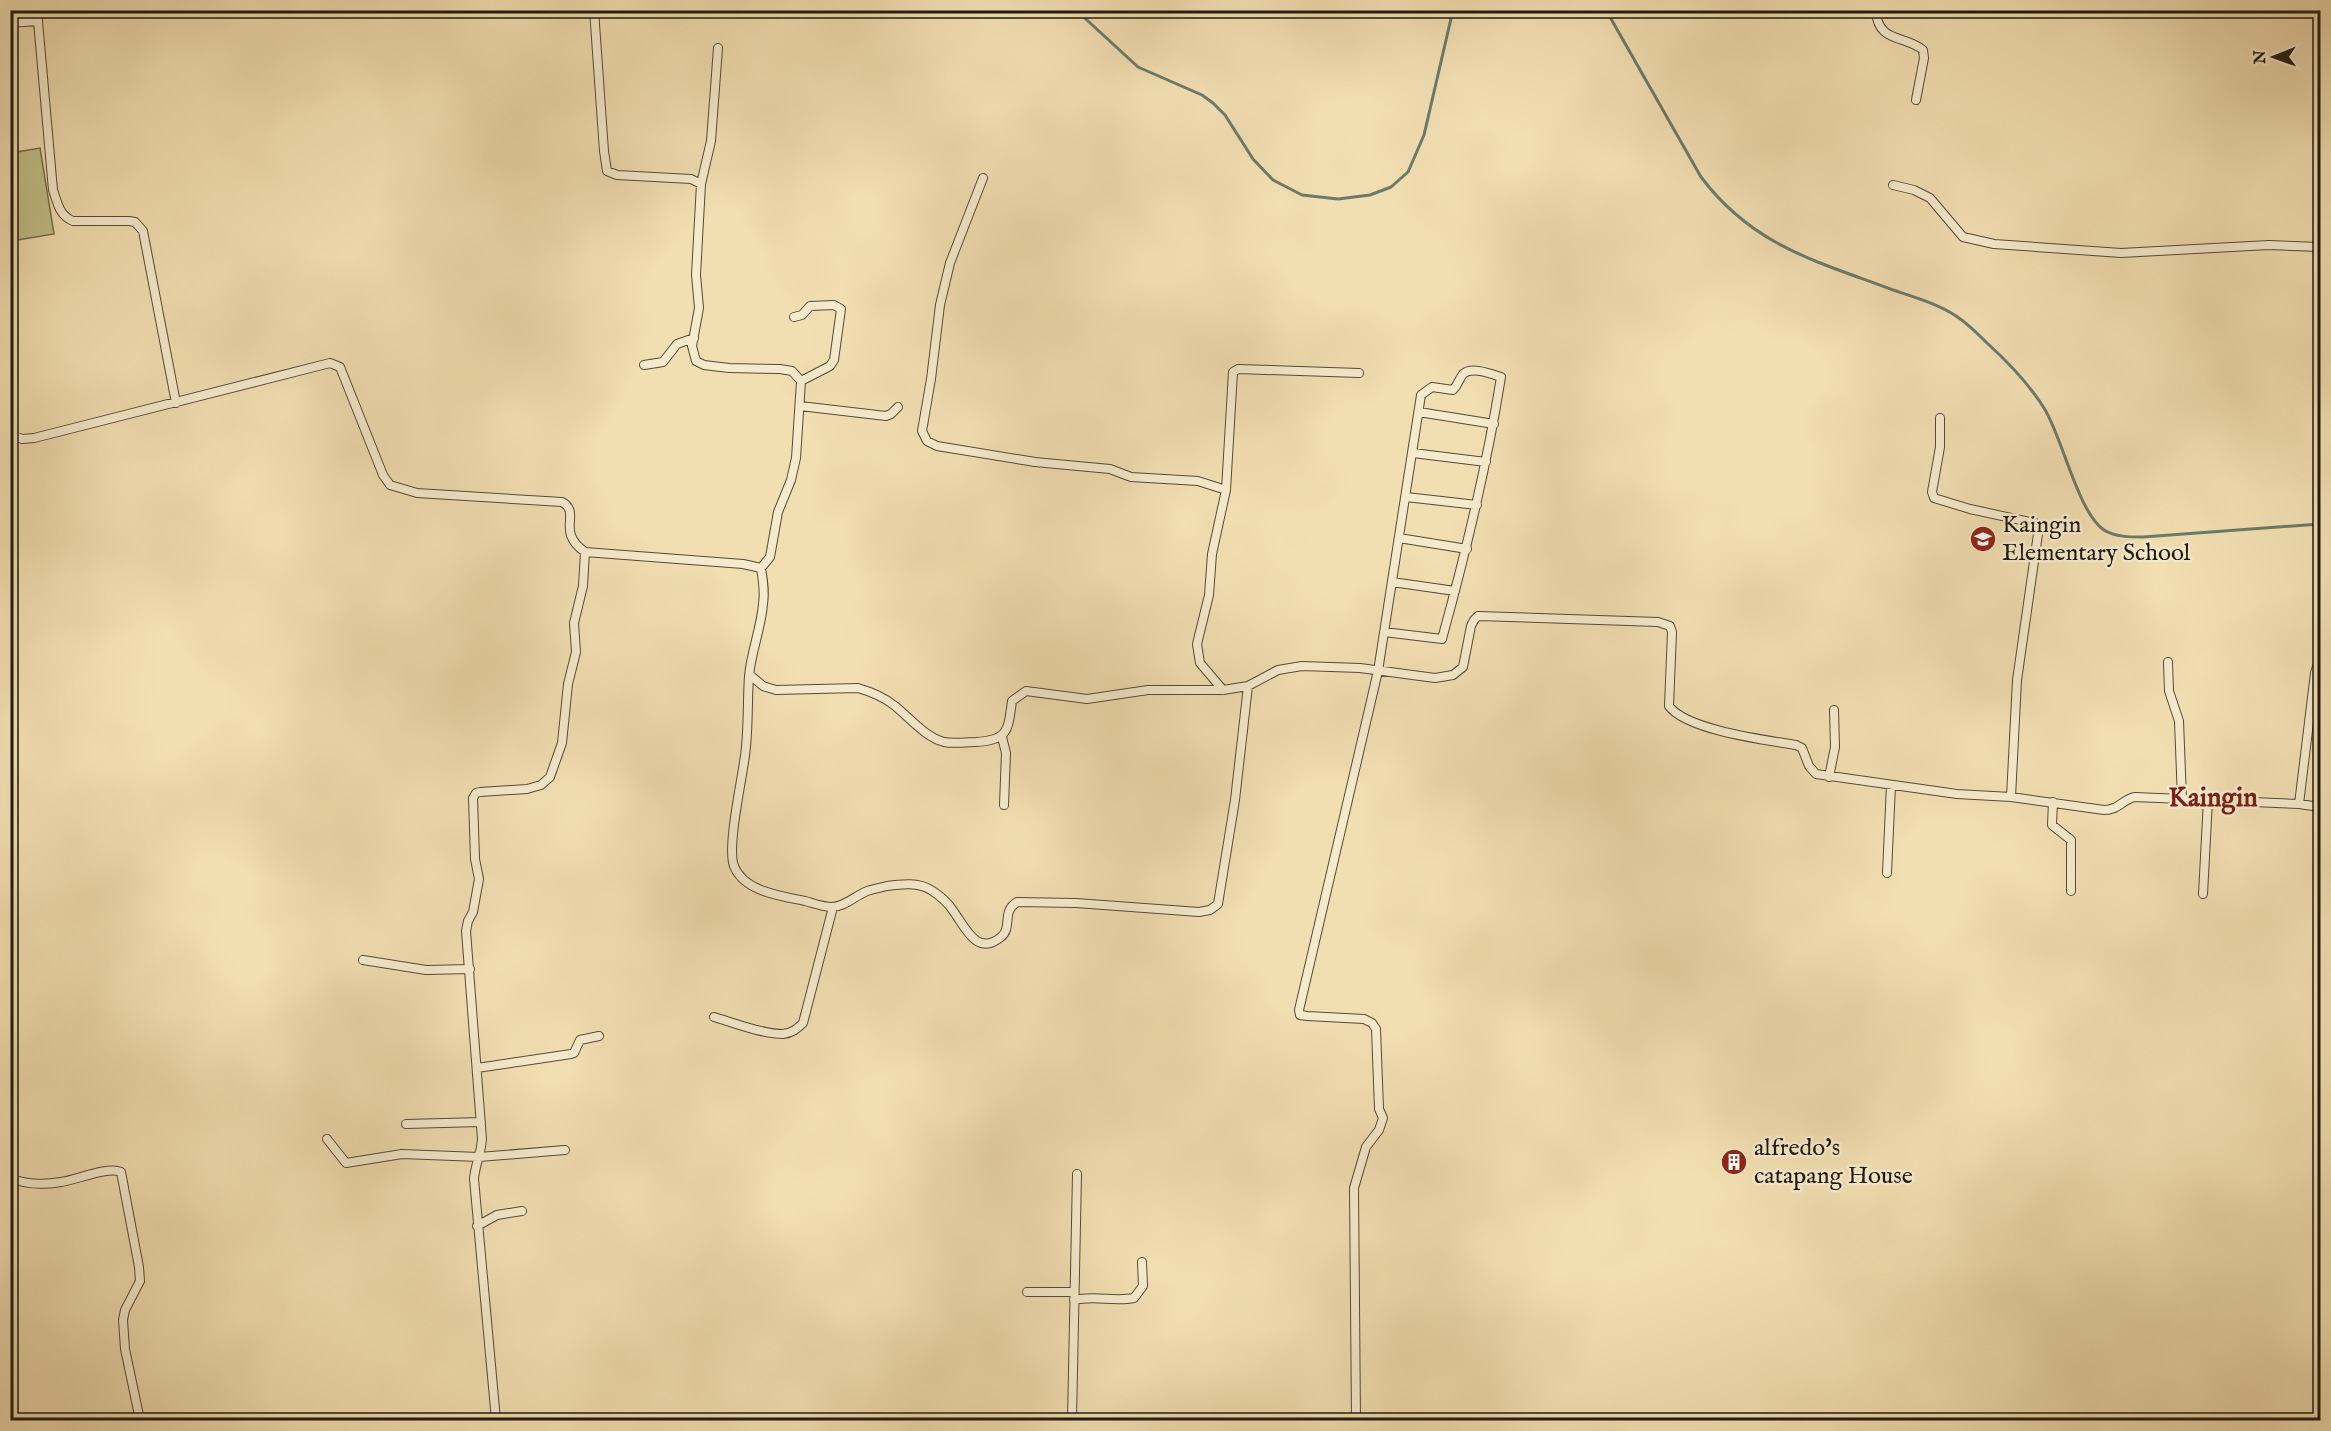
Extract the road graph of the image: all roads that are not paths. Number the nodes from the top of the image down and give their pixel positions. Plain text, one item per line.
1 (37, 10) edge
2 (594, 10) edge
3 (1876, 10) edge
4 (38, 21) junction
5 (10, 23) edge
6 (717, 48) dead end
7 (1916, 100) dead end
8 (982, 177) dead end
9 (701, 184) junction
10 (1893, 185) dead end
11 (2320, 247) edge
12 (794, 317) dead end
13 (693, 338) junction
14 (644, 365) dead end
15 (1359, 372) dead end
16 (801, 381) junction
17 (176, 402) junction
18 (800, 406) junction
19 (898, 407) dead end
20 (1419, 412) junction
21 (1940, 418) dead end
22 (1494, 423) junction
23 (10, 428) edge
24 (1413, 453) junction
25 (1486, 462) junction
26 (1226, 490) junction
27 (1406, 497) junction
28 (1477, 505) junction
29 (1399, 538) junction
30 (1467, 549) junction
31 (585, 552) junction
32 (761, 568) junction
33 (1392, 582) junction
34 (1455, 591) junction
35 (1384, 632) junction
36 (2320, 657) edge
37 (2168, 662) dead end
38 (1378, 671) junction
39 (750, 675) junction
40 (1248, 686) junction
41 (1223, 690) junction
42 (2316, 699) edge
43 (1834, 710) dead end
44 (1002, 737) junction
45 (1829, 777) junction
46 (1891, 785) junction
47 (2011, 798) junction
48 (2182, 799) junction
49 (2208, 800) junction
50 (2053, 802) junction
51 (2299, 804) junction
52 (1004, 805) dead end
53 (2320, 807) edge
54 (1887, 873) dead end
55 (2071, 891) dead end
56 (2203, 894) dead end
57 (833, 907) junction
58 (363, 960) dead end
59 (471, 969) junction
60 (714, 1017) dead end
61 (599, 1036) dead end
62 (477, 1068) junction
63 (481, 1122) junction
64 (406, 1124) dead end
65 (327, 1139) dead end
66 (565, 1150) dead end
67 (479, 1157) junction
68 (1077, 1174) dead end
69 (10, 1178) edge
70 (522, 1210) dead end
71 (477, 1226) junction
72 (1142, 1262) dead end
73 (1027, 1292) dead end
74 (1074, 1296) junction
75 (140, 1420) edge
76 (496, 1420) edge
77 (1072, 1420) edge
78 (1356, 1420) edge

1 - 4 street
2 - 9 street
3 - 7 street
4 - 5 street
4 - 17 street
6 - 9 street
8 - 26 street
9 - 13 street
10 - 11 street
12 - 16 street
13 - 14 street
13 - 16 street
15 - 26 street
16 - 18 street
17 - 23 street
17 - 31 street
18 - 19 street
18 - 32 street
20 - 22 street
20 - 22 street
20 - 24 street
21 - 47 street
22 - 25 street
24 - 25 street
24 - 27 street
25 - 28 street
26 - 41 street
27 - 28 street
27 - 29 street
28 - 30 street
29 - 30 street
29 - 33 street
30 - 34 street
31 - 32 street
31 - 59 street
32 - 39 street
33 - 34 street
33 - 35 street
34 - 35 street
35 - 38 street
36 - 42 street
37 - 48 street
38 - 40 street
38 - 45 street
38 - 78 street
39 - 44 street
39 - 57 street
40 - 41 street
40 - 57 street
41 - 44 street
42 - 51 street
43 - 45 street
44 - 52 street
45 - 46 street
46 - 47 street
46 - 54 street
47 - 50 street
48 - 49 street
48 - 50 street
49 - 51 street
49 - 56 street
50 - 55 street
51 - 53 street
57 - 60 street
58 - 59 street
59 - 62 street
61 - 62 street
62 - 63 street
63 - 64 street
63 - 67 street
65 - 67 street
66 - 67 street
67 - 71 street
68 - 74 street
69 - 75 street
70 - 71 street
71 - 76 street
72 - 74 street
73 - 74 street
74 - 77 street

